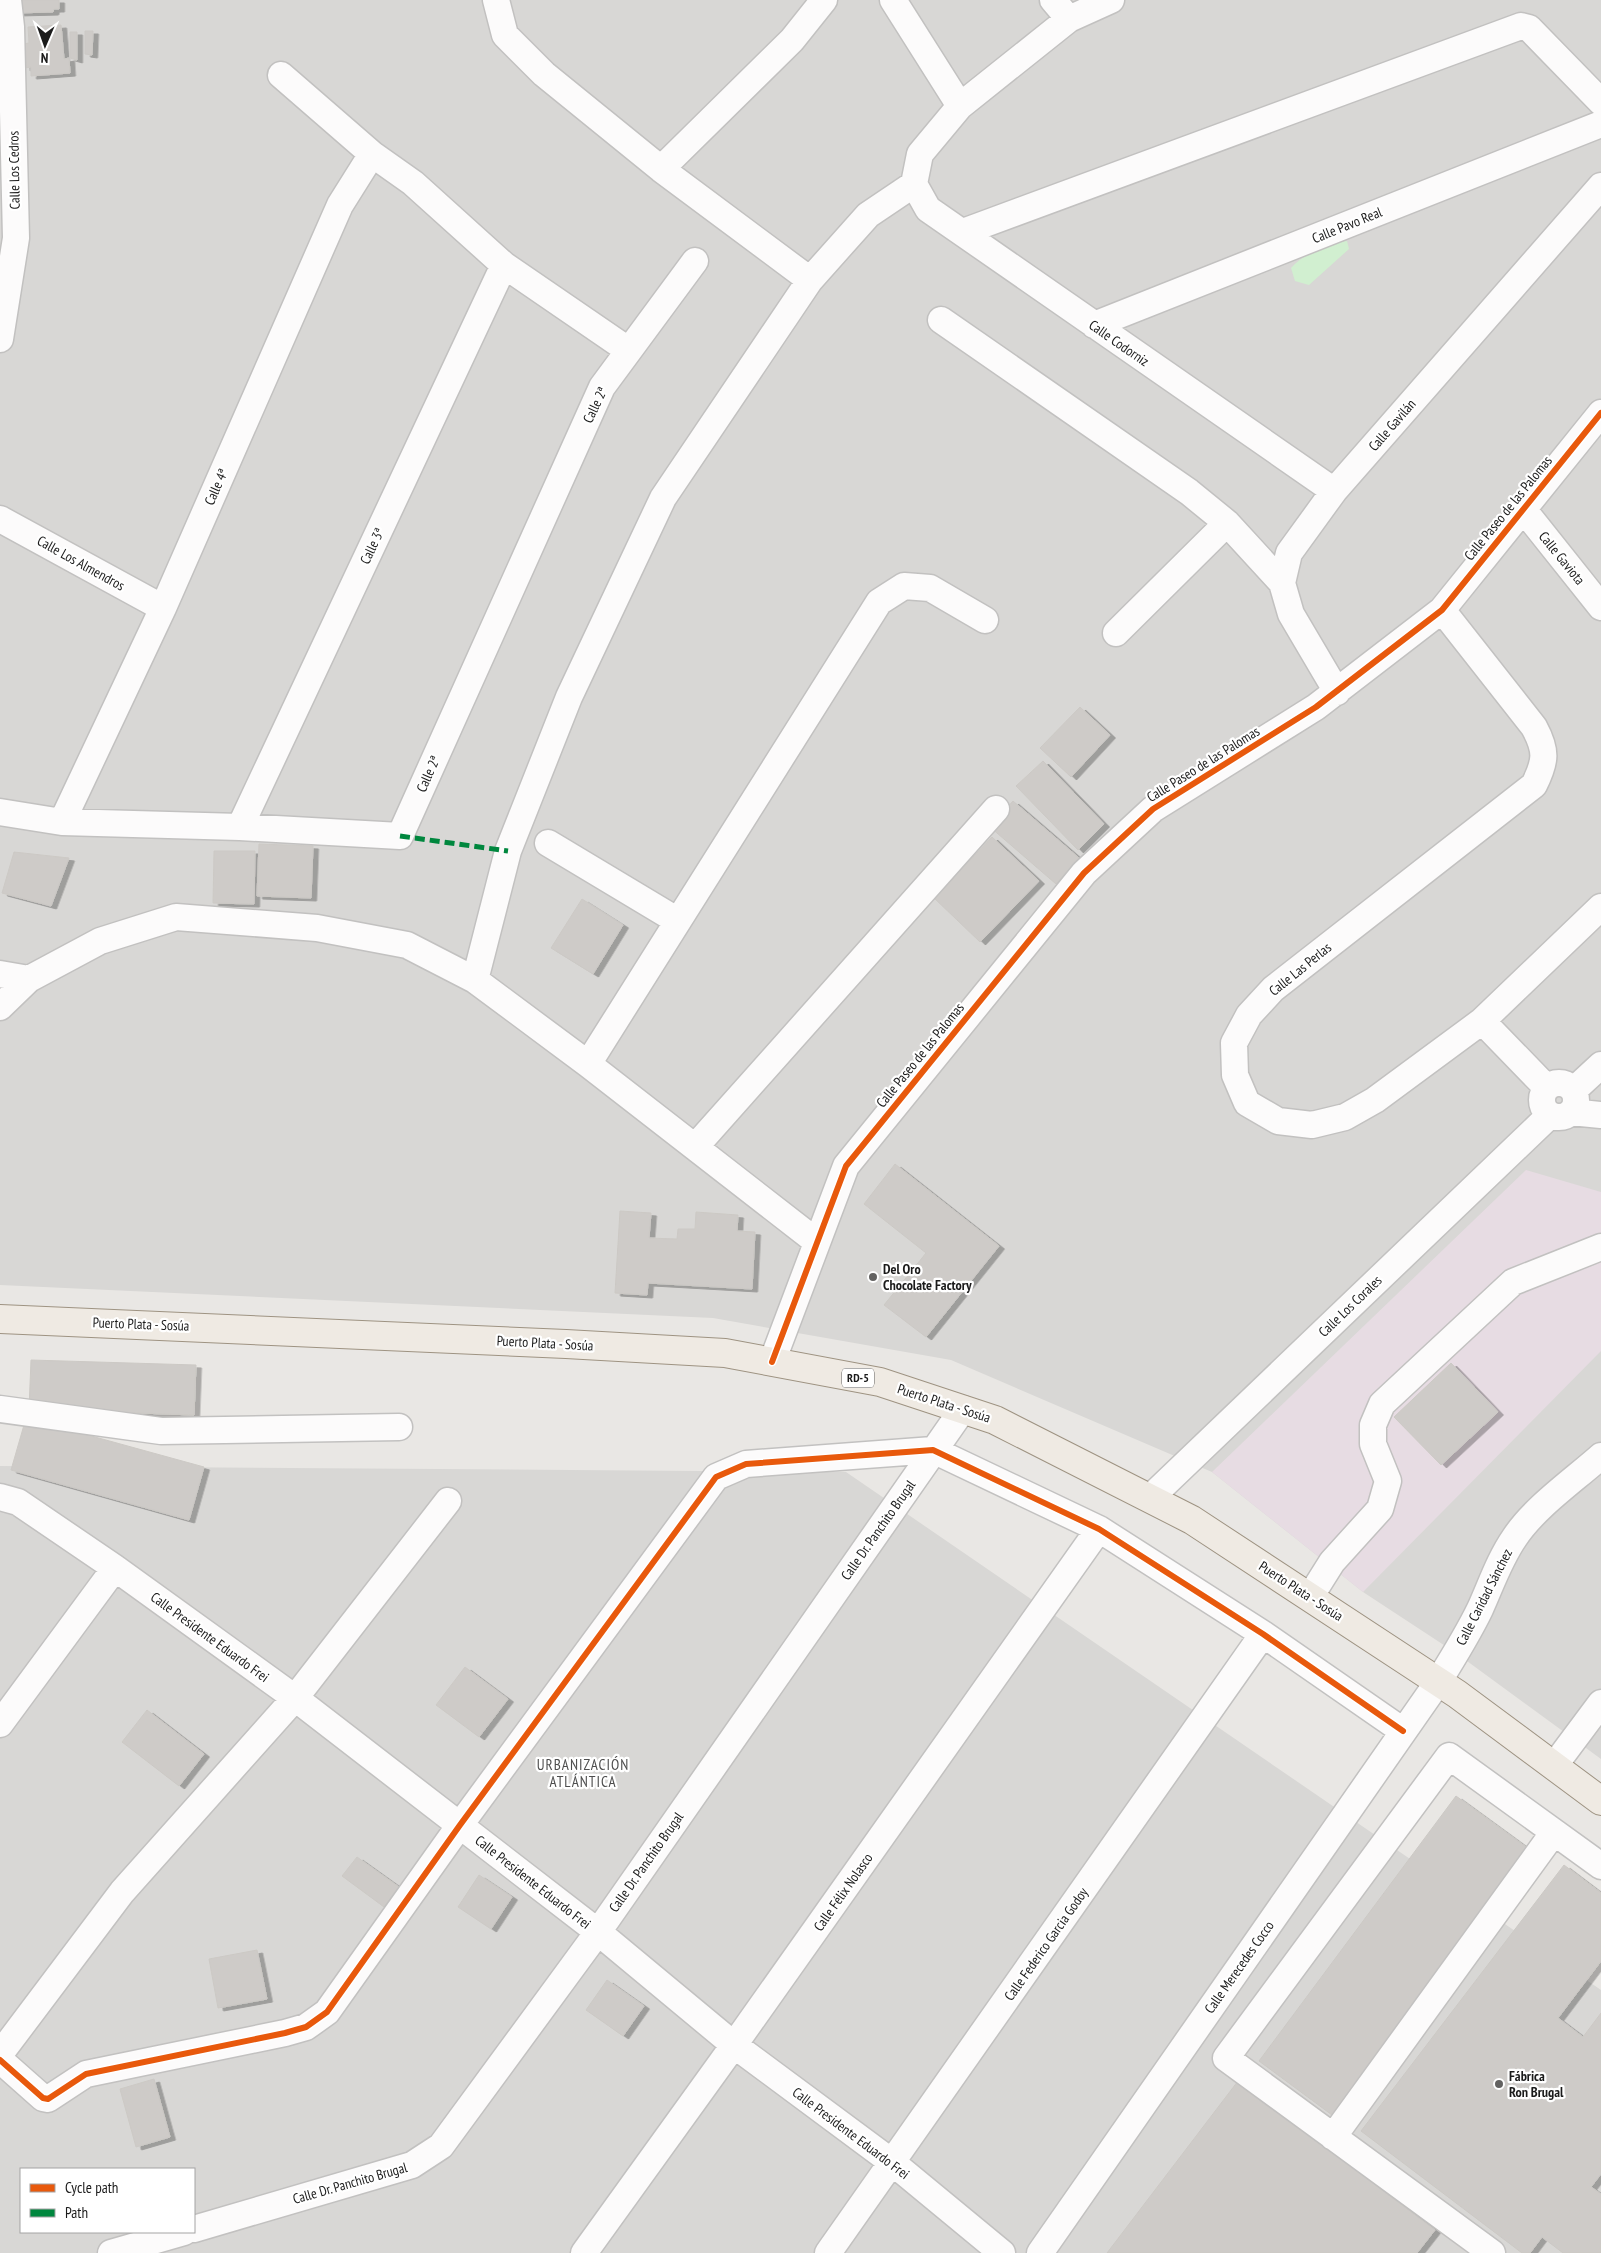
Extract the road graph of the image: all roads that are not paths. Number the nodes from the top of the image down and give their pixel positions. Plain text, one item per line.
1 (8, 0) edge
2 (496, 0) edge
3 (824, 0) edge
4 (892, 0) edge
5 (1111, 0) edge
6 (1061, 9) edge
7 (281, 75) dead end
8 (1601, 102) edge
9 (960, 106) junction
10 (1601, 124) edge
11 (372, 154) junction
12 (661, 169) junction
13 (914, 184) junction
14 (1601, 186) edge
15 (963, 232) junction
16 (695, 261) dead end
17 (504, 264) junction
18 (810, 280) junction
19 (941, 320) dead end
20 (1094, 325) junction
21 (0, 339) edge
22 (628, 350) junction
23 (1601, 413) edge
24 (1334, 491) junction
25 (1523, 509) junction
26 (0, 519) edge
27 (1227, 523) junction
28 (1282, 583) junction
29 (1601, 607) edge
30 (163, 608) junction
31 (1442, 610) junction
32 (986, 620) dead end
33 (1116, 633) dead end
34 (1337, 692) junction
35 (996, 809) dead end
36 (0, 812) edge
37 (62, 822) junction
38 (240, 827) junction
39 (548, 843) dead end
40 (1601, 907) edge
41 (678, 921) junction
42 (0, 974) edge
43 (29, 979) junction
44 (475, 980) junction
45 (0, 1007) edge
46 (1482, 1021) junction
47 (588, 1064) junction
48 (1601, 1065) edge
49 (1565, 1106) junction
50 (1601, 1115) edge
51 (695, 1147) junction
52 (817, 1242) junction
53 (1601, 1247) edge
54 (0, 1319) edge
55 (772, 1362) junction
56 (0, 1409) edge
57 (962, 1409) junction
58 (399, 1428) dead end
59 (933, 1450) junction
60 (1601, 1456) edge
61 (0, 1497) edge
62 (1150, 1498) junction
63 (448, 1501) dead end
64 (1099, 1530) junction
65 (115, 1568) junction
66 (1310, 1597) junction
67 (1263, 1634) junction
68 (1438, 1682) junction
69 (295, 1698) junction
70 (1601, 1703) edge
71 (0, 1724) edge
72 (1403, 1731) junction
73 (1554, 1766) junction
74 (1601, 1801) edge
75 (460, 1825) junction
76 (1554, 1832) junction
77 (1601, 1866) edge
78 (598, 1932) junction
79 (734, 2046) junction
80 (0, 2054) edge
81 (0, 2060) edge
82 (1333, 2137) junction
83 (893, 2163) junction
84 (195, 2229) edge
85 (181, 2233) edge
86 (111, 2253) edge
87 (584, 2253) edge
88 (828, 2253) edge
89 (1002, 2253) edge
90 (1040, 2253) edge
91 (1492, 2253) edge

1 - 21 street, Calle Los Cedros
2 - 12 street
3 - 12 street
4 - 9 street
5 - 6 street
6 - 9 street
7 - 11 street
8 - 15 street
9 - 13 street
10 - 20 street, Calle Pavo Real
11 - 17 street
11 - 30 street, Calle 4ª
12 - 18 street
13 - 15 street, Calle Codorniz
13 - 18 street
14 - 24 street, Calle Gavilán
15 - 20 street, Calle Codorniz
16 - 22 street
17 - 22 street
17 - 38 street, Calle 3ª
18 - 44 street
19 - 27 street
20 - 24 street, Calle Codorniz
22 - 38 street, Calle 2ª
23 - 25 street, Calle Paseo de las Palomas
24 - 28 street, Calle Gavilán
25 - 29 street, Calle Gaviota
25 - 31 street, Calle Paseo de las Palomas
26 - 30 street, Calle Los Almendros
27 - 28 street
27 - 33 street
28 - 34 street, Calle Gavilán
30 - 37 street, Calle 4ª
31 - 34 street, Calle Paseo de las Palomas
31 - 46 street, Calle Las Perlas
32 - 41 street
34 - 52 street, Calle Paseo de las Palomas
35 - 51 street
36 - 37 street, Calle 2ª
37 - 38 street, Calle 2ª
39 - 41 street
40 - 46 street, Calle Las Perlas
41 - 47 street
42 - 43 street
43 - 44 street
43 - 45 street
44 - 47 street
46 - 49 street
47 - 51 street
48 - 49 street, Calle Los Corales
49 - 50 street
49 - 62 street, Calle Los Corales
51 - 52 street
52 - 55 street, Calle Paseo de las Palomas
53 - 66 street
54 - 55 main road, Puerto Plata - Sosúa / RD-5
55 - 57 main road, Puerto Plata - Sosúa / RD-5
56 - 58 street
57 - 59 street, Calle Dr. Panchito Brugal
57 - 62 main road, Puerto Plata - Sosúa / RD-5
59 - 64 street
59 - 75 street
59 - 78 street, Calle Dr. Panchito Brugal
60 - 68 street, Calle Caridad Sánchez
61 - 65 street, Calle Presidente Eduardo Frei
62 - 66 main road, Puerto Plata - Sosúa / RD-5
63 - 69 street
64 - 67 street
64 - 79 street, Calle Félix Nolasco
65 - 69 street, Calle Presidente Eduardo Frei
65 - 71 street
66 - 68 main road, Puerto Plata - Sosúa / RD-5
67 - 72 street
67 - 83 street, Calle Federico Garcia Godoy
68 - 72 street, Calle Merecedes Cocco
68 - 73 main road, Puerto Plata - Sosúa / RD-5
69 - 75 street, Calle Presidente Eduardo Frei
69 - 80 street
70 - 73 street
72 - 90 street, Calle Merecedes Cocco
73 - 74 main road, Puerto Plata - Sosúa / RD-5
75 - 78 street, Calle Presidente Eduardo Frei
75 - 81 street
76 - 77 street
76 - 82 street
76 - 82 street
78 - 79 street, Calle Presidente Eduardo Frei
78 - 84 street, Calle Dr. Panchito Brugal
79 - 83 street, Calle Presidente Eduardo Frei
79 - 87 street, Calle Félix Nolasco
82 - 91 street
83 - 88 street, Calle Federico Garcia Godoy
83 - 89 street, Calle Presidente Eduardo Frei
85 - 86 street

